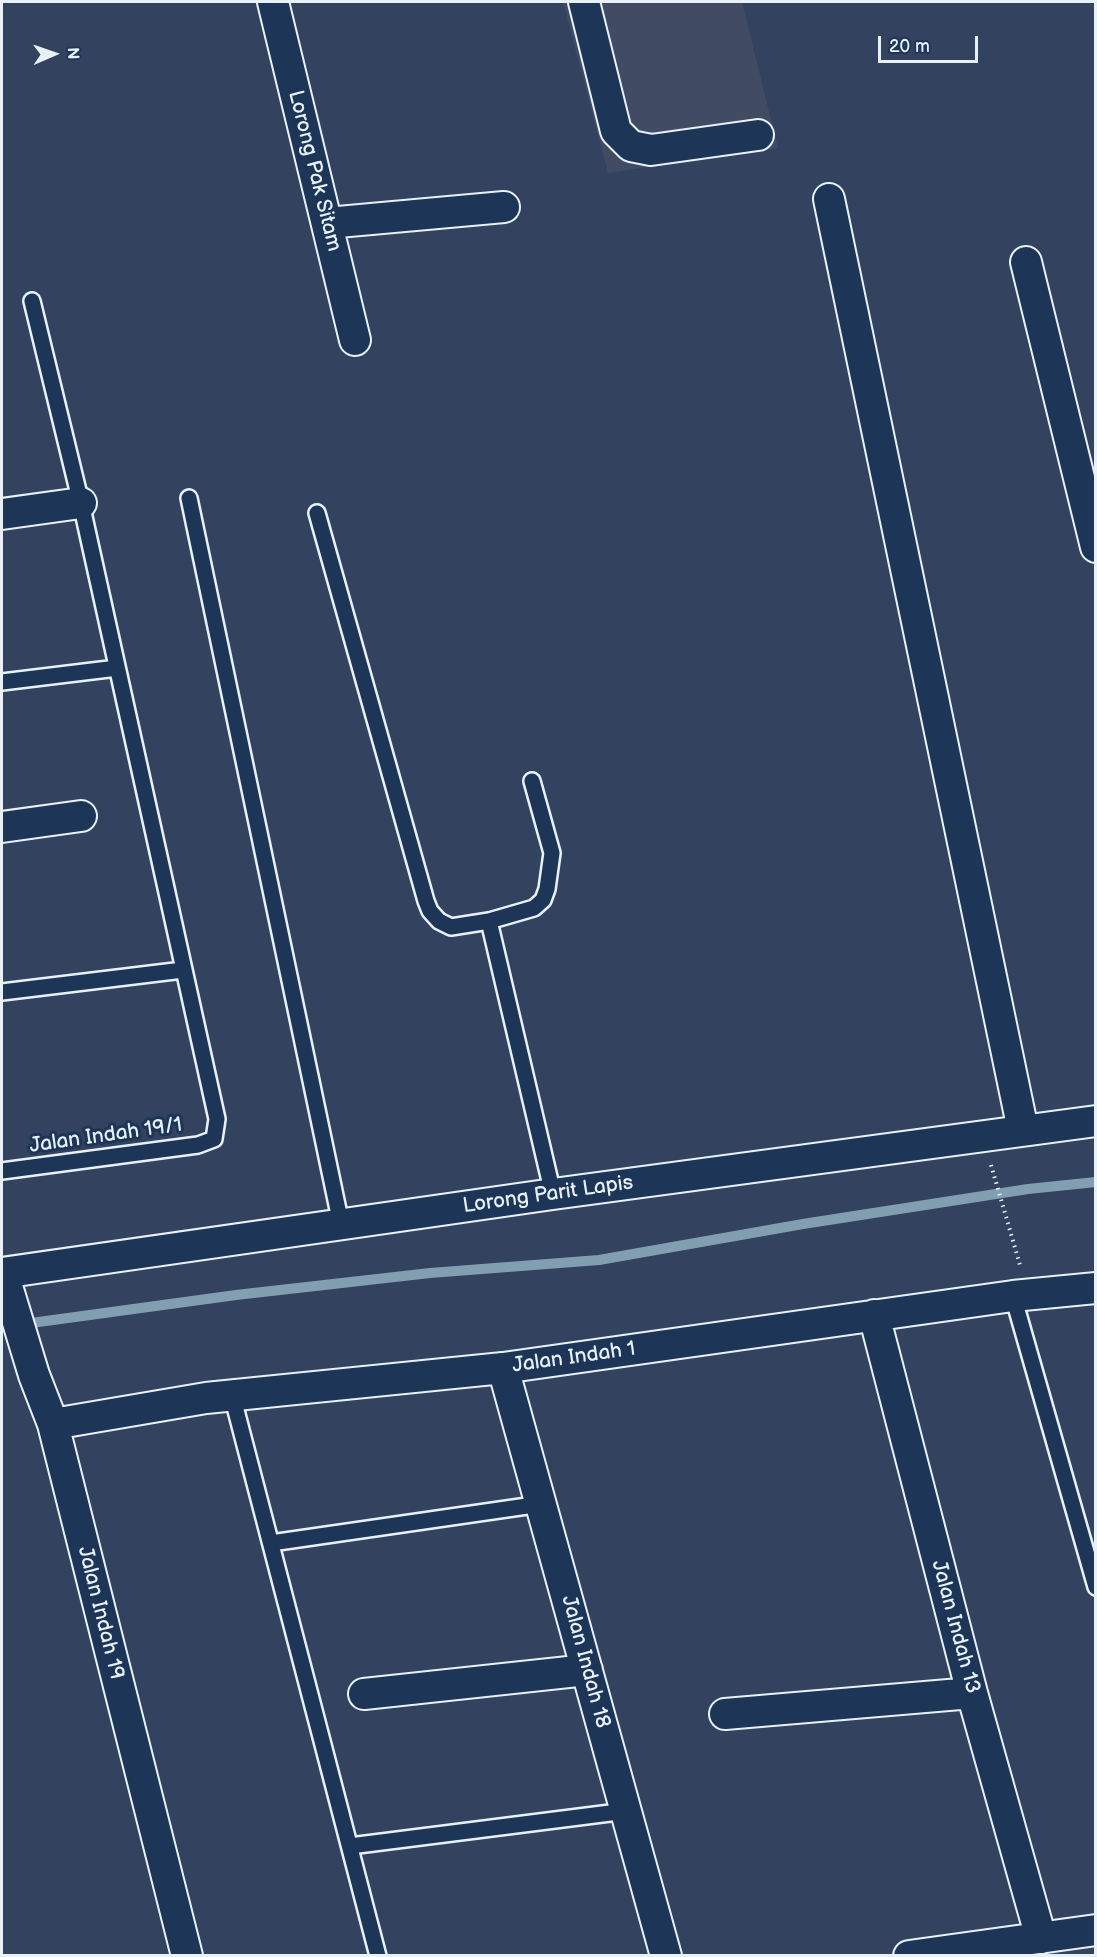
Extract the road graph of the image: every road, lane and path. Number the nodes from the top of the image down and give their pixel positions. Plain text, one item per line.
1 (273, 2) edge
2 (585, 2) edge
3 (758, 135) dead end
4 (829, 199) dead end
5 (504, 207) dead end
6 (327, 223) junction
7 (1026, 262) dead end
8 (32, 302) dead end
9 (355, 340) dead end
10 (189, 498) dead end
11 (81, 503) junction
12 (317, 513) dead end
13 (2, 514) edge
14 (1095, 547) edge
15 (117, 668) junction
16 (2, 682) edge
17 (532, 781) dead end
18 (81, 816) dead end
19 (2, 827) edge
20 (489, 921) junction
21 (183, 970) junction
22 (2, 992) edge
23 (1095, 1121) edge
24 (1023, 1130) junction
25 (2, 1171) edge
26 (995, 1180) dead end
27 (553, 1194) junction
28 (341, 1224) junction
29 (2, 1273) edge
30 (1095, 1288) edge
31 (1021, 1295) junction
32 (874, 1315) junction
33 (503, 1368) junction
34 (232, 1395) junction
35 (53, 1424) junction
36 (541, 1504) junction
37 (271, 1543) junction
38 (1095, 1587) edge
39 (587, 1670) junction
40 (972, 1693) junction
41 (364, 1694) dead end
42 (725, 1714) dead end
43 (626, 1811) junction
44 (350, 1846) junction
45 (1095, 1930) edge
46 (1041, 1938) junction
47 (187, 1956) edge
48 (378, 1956) edge
49 (666, 1956) edge
50 (909, 1956) edge

1 - 6 street, Lorong Pak Sitam
2 - 3 street
4 - 24 street
5 - 6 street
6 - 9 street, Lorong Pak Sitam
7 - 14 street
8 - 11 lane
10 - 28 lane
11 - 13 street
11 - 15 lane
12 - 20 lane
15 - 16 lane
15 - 21 lane
17 - 20 lane
18 - 19 street
20 - 27 lane
21 - 22 lane
21 - 25 lane, Jalan Indah 19/1
23 - 24 street, Lorong Parit Lapis
24 - 27 street, Lorong Parit Lapis
26 - 31 path
27 - 28 street, Lorong Parit Lapis
28 - 29 street, Lorong Parit Lapis
29 - 35 street, Jalan Indah 19
30 - 31 street, Jalan Indah 1
31 - 32 street, Jalan Indah 1
31 - 38 lane
32 - 33 street, Jalan Indah 1
32 - 40 street, Jalan Indah 13
33 - 34 street, Jalan Indah 1
33 - 36 street, Jalan Indah 18
34 - 35 street, Jalan Indah 1
34 - 37 lane
35 - 47 street, Jalan Indah 19
36 - 37 lane
36 - 39 street, Jalan Indah 18
37 - 44 lane
39 - 41 street
39 - 43 street, Jalan Indah 18
40 - 42 street
40 - 46 street, Jalan Indah 13
43 - 44 lane
43 - 49 street, Jalan Indah 18
44 - 48 lane
45 - 46 street
46 - 50 street

